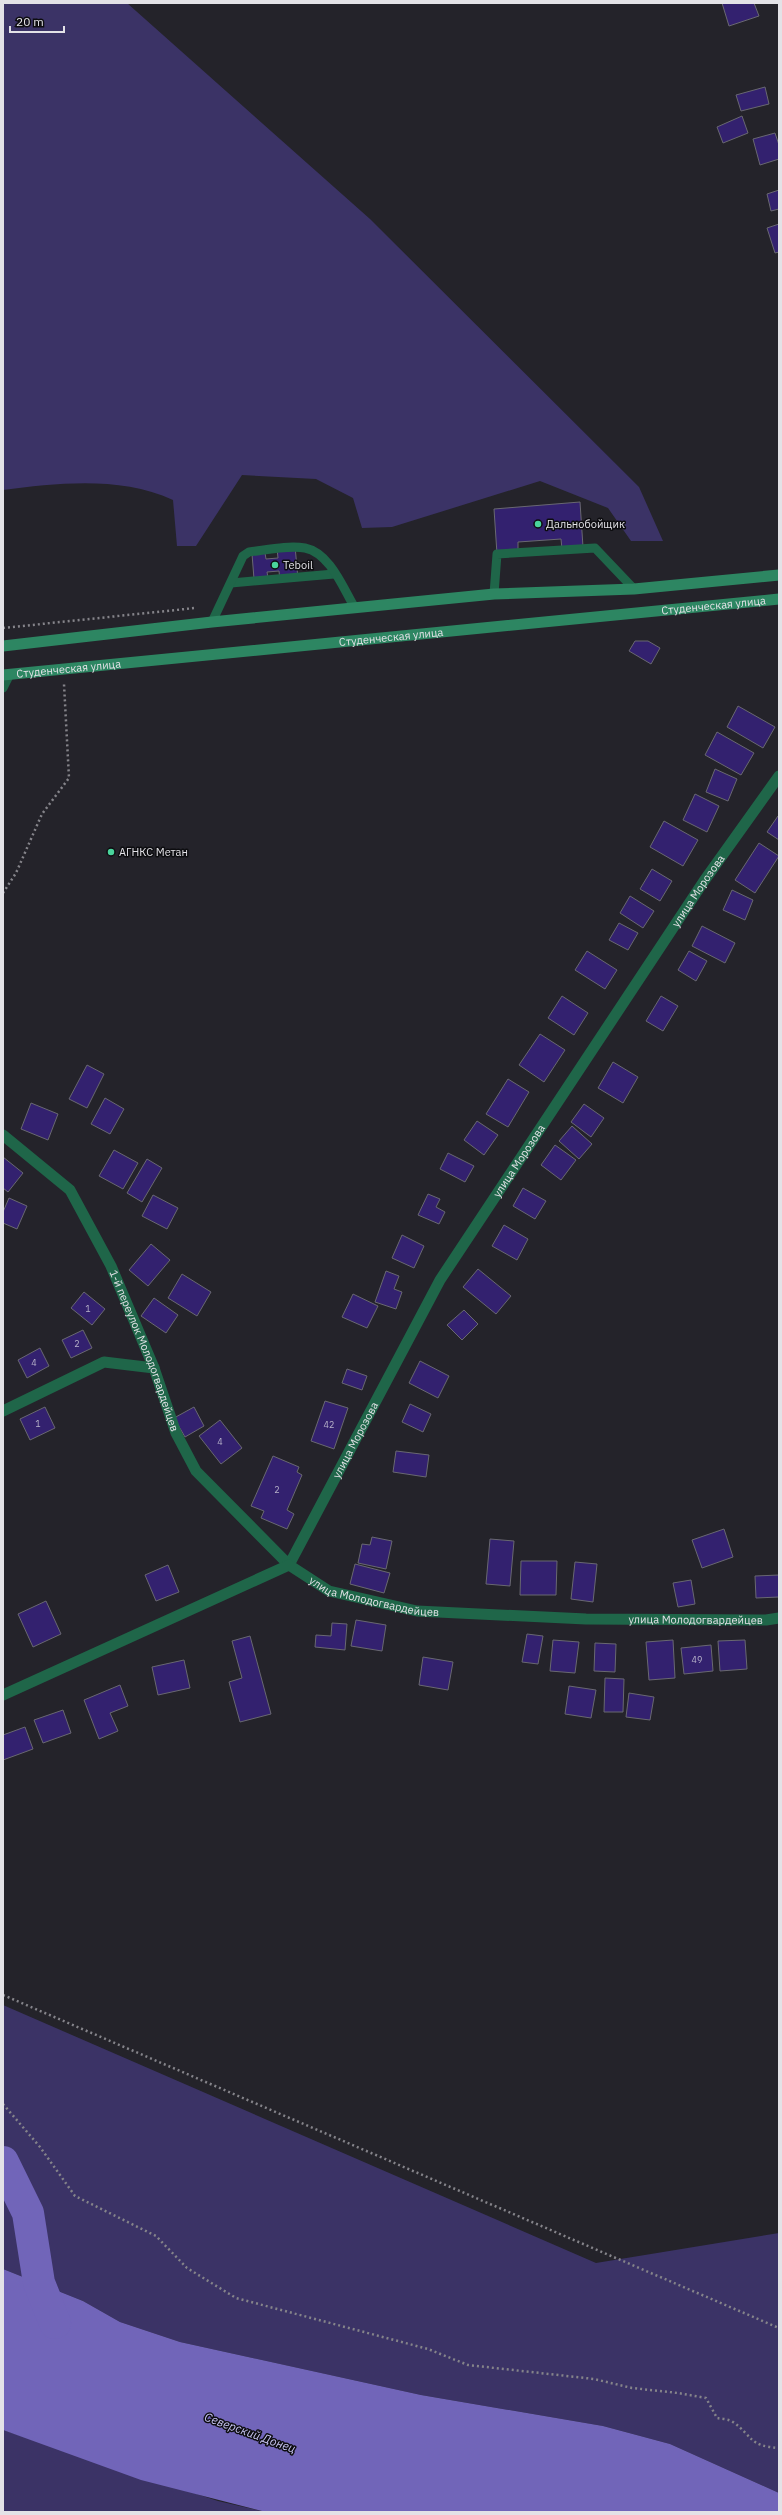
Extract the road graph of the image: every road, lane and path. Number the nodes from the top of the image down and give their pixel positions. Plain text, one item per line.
1 (334, 574) junction
2 (779, 575) edge
3 (231, 583) junction
4 (634, 589) junction
5 (494, 594) junction
6 (779, 599) edge
7 (220, 605) junction
8 (355, 608) junction
9 (212, 622) junction
10 (3, 628) edge
11 (3, 646) edge
12 (7, 674) edge
13 (64, 684) dead end
14 (3, 688) edge
15 (779, 776) edge
16 (3, 893) edge
17 (3, 1136) edge
18 (154, 1368) junction
19 (3, 1411) edge
20 (289, 1565) junction
21 (779, 1618) edge
22 (3, 1694) edge
23 (3, 1995) edge
24 (3, 2104) edge
25 (779, 2328) edge
26 (779, 2448) edge

1 - 3 lane
1 - 3 lane
1 - 8 lane
2 - 4 main road
3 - 7 lane
4 - 5 main road
4 - 5 lane
5 - 8 main road
6 - 12 main road, Студенческая улица
7 - 9 lane
7 - 10 path
8 - 9 main road
9 - 11 main road
12 - 14 lane
13 - 16 path
15 - 20 street, улица Морозова
17 - 18 street, 1-й переулок Молодогвардейцев
18 - 19 street
18 - 20 street, 1-й переулок Молодогвардейцев
20 - 21 street, улица Молодогвардейцев
20 - 22 street
23 - 25 path
24 - 26 path

